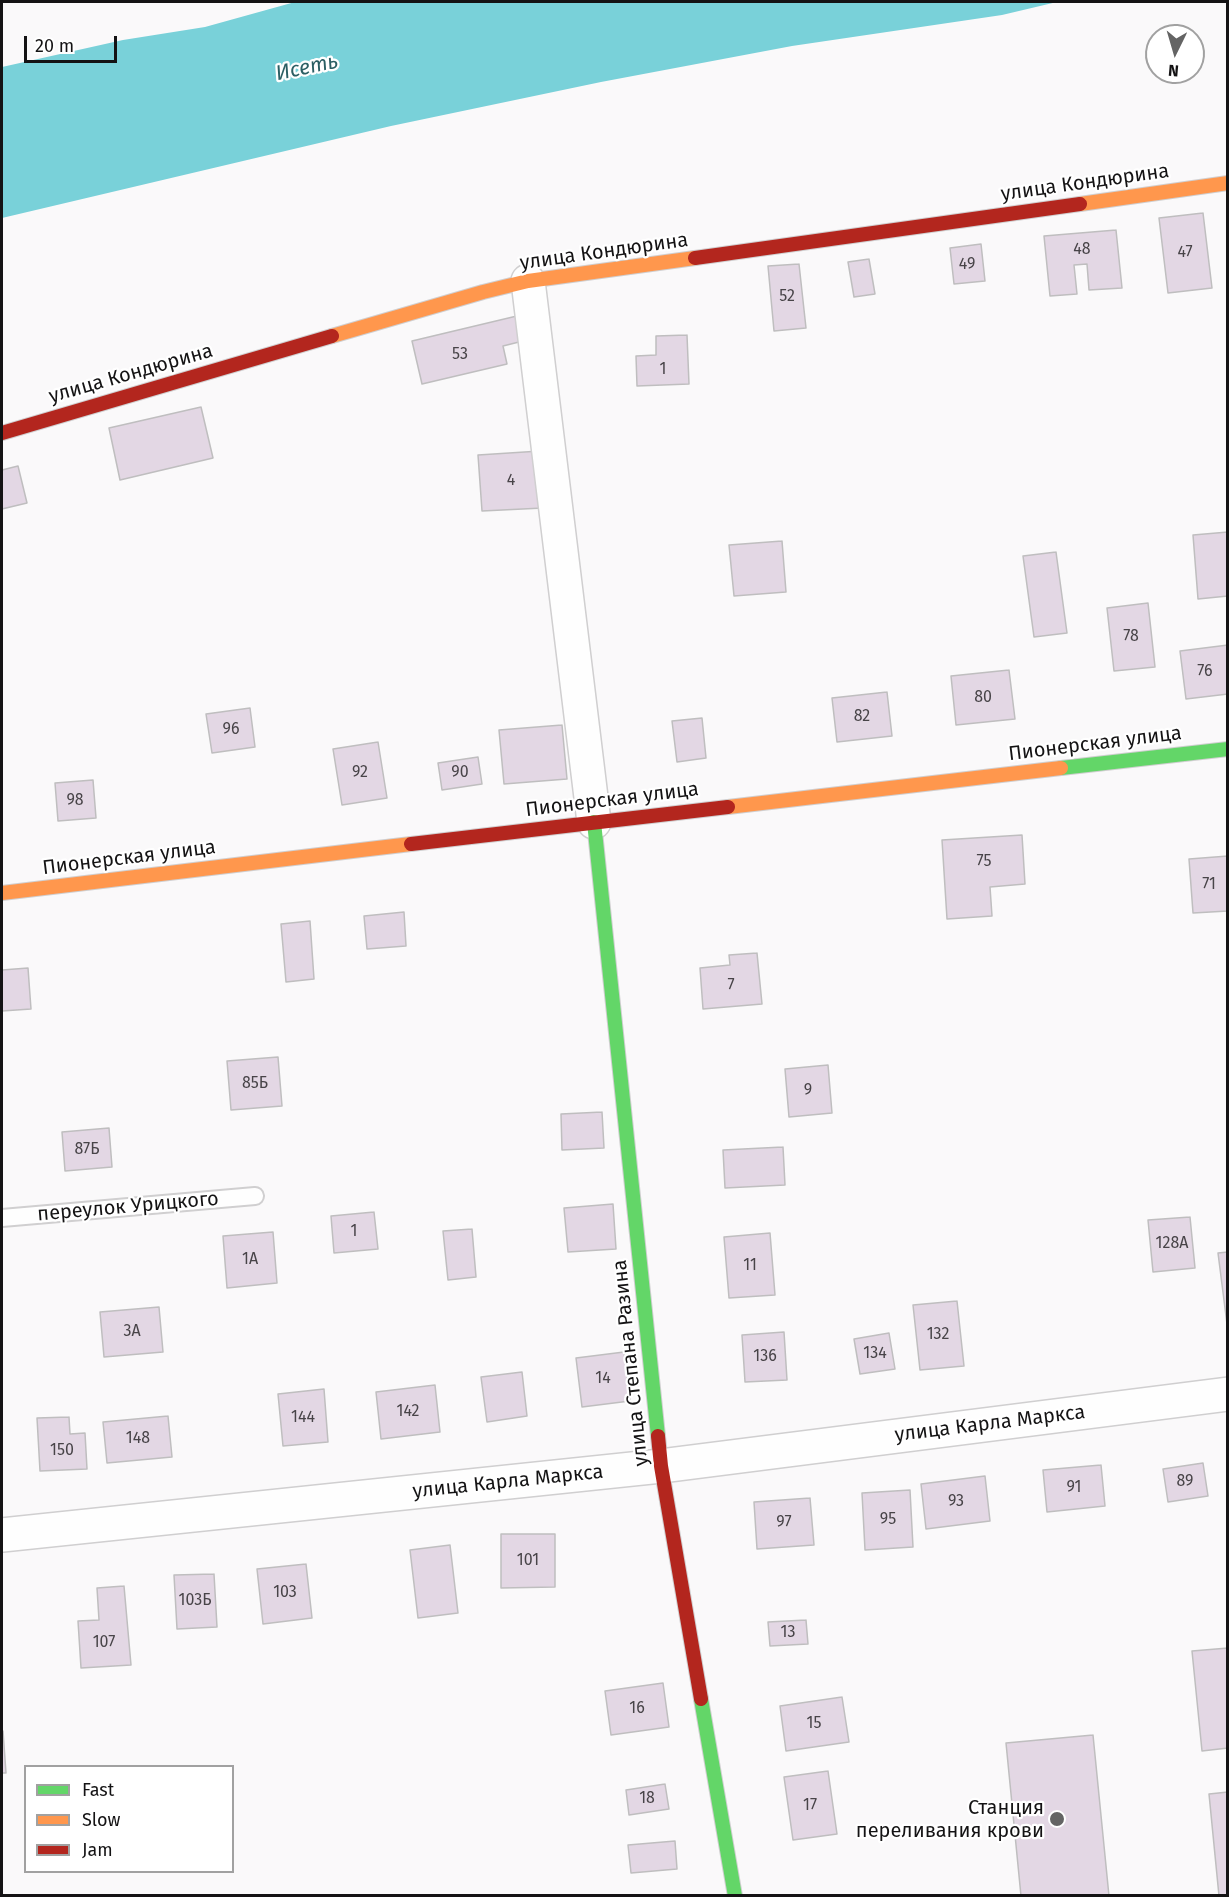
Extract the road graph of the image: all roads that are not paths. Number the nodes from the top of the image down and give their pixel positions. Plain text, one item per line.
1 (1227, 183) edge
2 (528, 281) junction
3 (2, 433) edge
4 (1227, 749) edge
5 (594, 822) junction
6 (2, 893) edge
7 (255, 1196) dead end
8 (2, 1218) edge
9 (1227, 1394) edge
10 (661, 1466) junction
11 (2, 1534) edge
12 (735, 1896) edge

1 - 2 main road, улица Кондюрина
2 - 3 main road, улица Кондюрина
2 - 5 street
4 - 5 main road, Пионерская улица
5 - 6 main road, Пионерская улица
5 - 10 main road, улица Степана Разина
7 - 8 lane, переулок Урицкого
9 - 10 street, улица Карла Маркса
10 - 11 street, улица Карла Маркса
10 - 12 main road, улица Степана Разина

